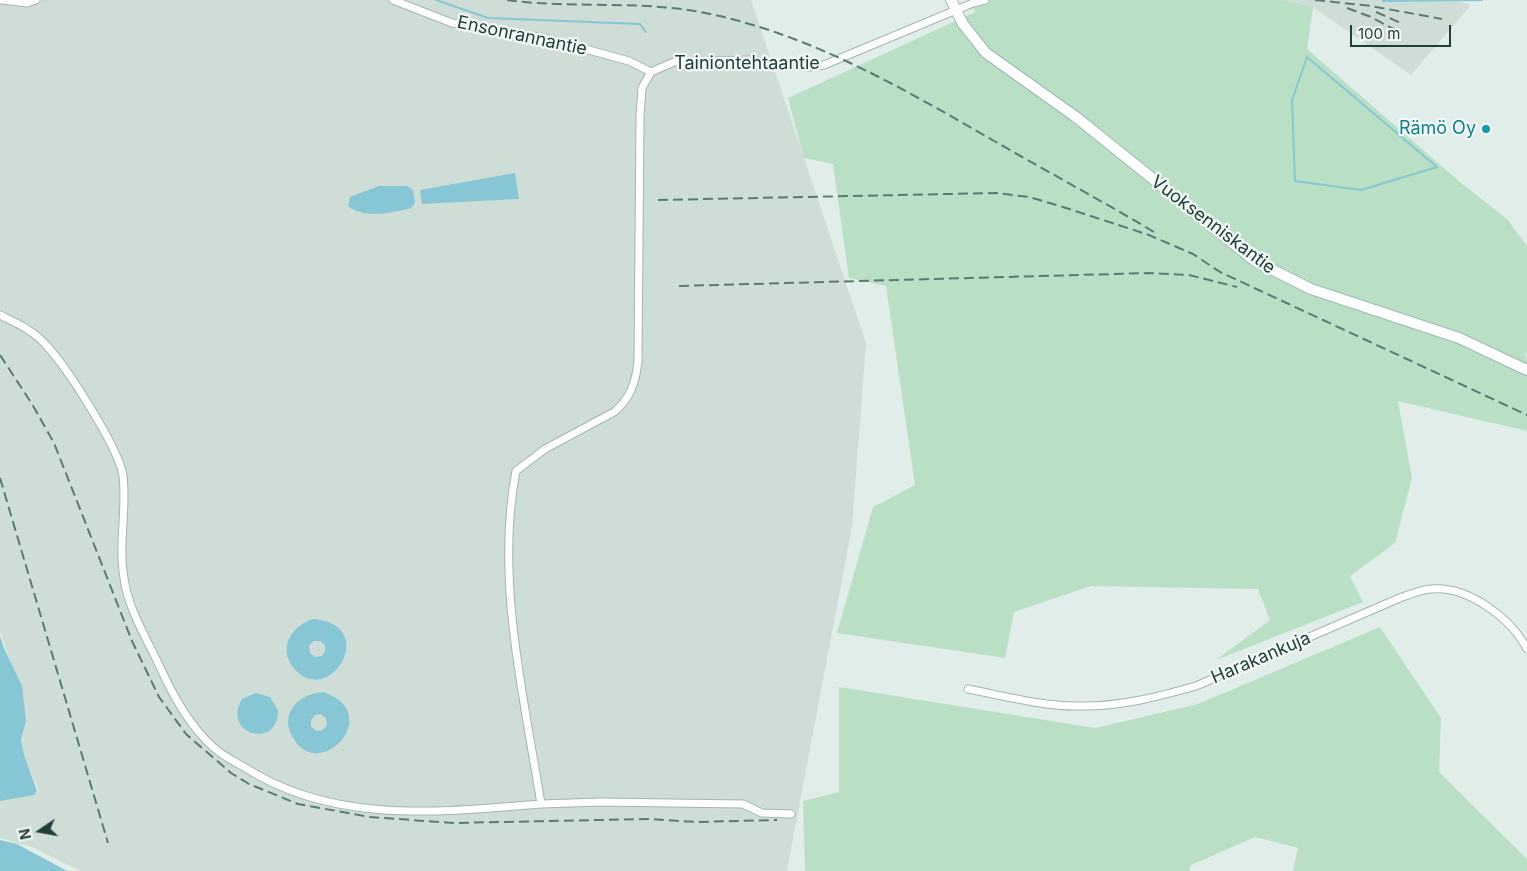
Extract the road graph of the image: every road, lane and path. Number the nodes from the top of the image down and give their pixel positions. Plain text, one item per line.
1 (2, 0) edge
2 (36, 0) edge
3 (393, 0) edge
4 (951, 0) edge
5 (985, 0) edge
6 (955, 10) junction
7 (651, 72) junction
8 (0, 315) edge
9 (1527, 370) edge
10 (1527, 649) edge
11 (968, 689) dead end
12 (542, 804) junction
13 (791, 814) dead end

1 - 2 street
3 - 7 street, Ensonrannantie
4 - 6 street, Vuoksenniskantie
5 - 6 street, Tainiontehtaantie
6 - 7 street, Tainiontehtaantie
6 - 9 street, Vuoksenniskantie
7 - 12 street
8 - 12 street
10 - 11 street, Harakankuja
12 - 13 street

